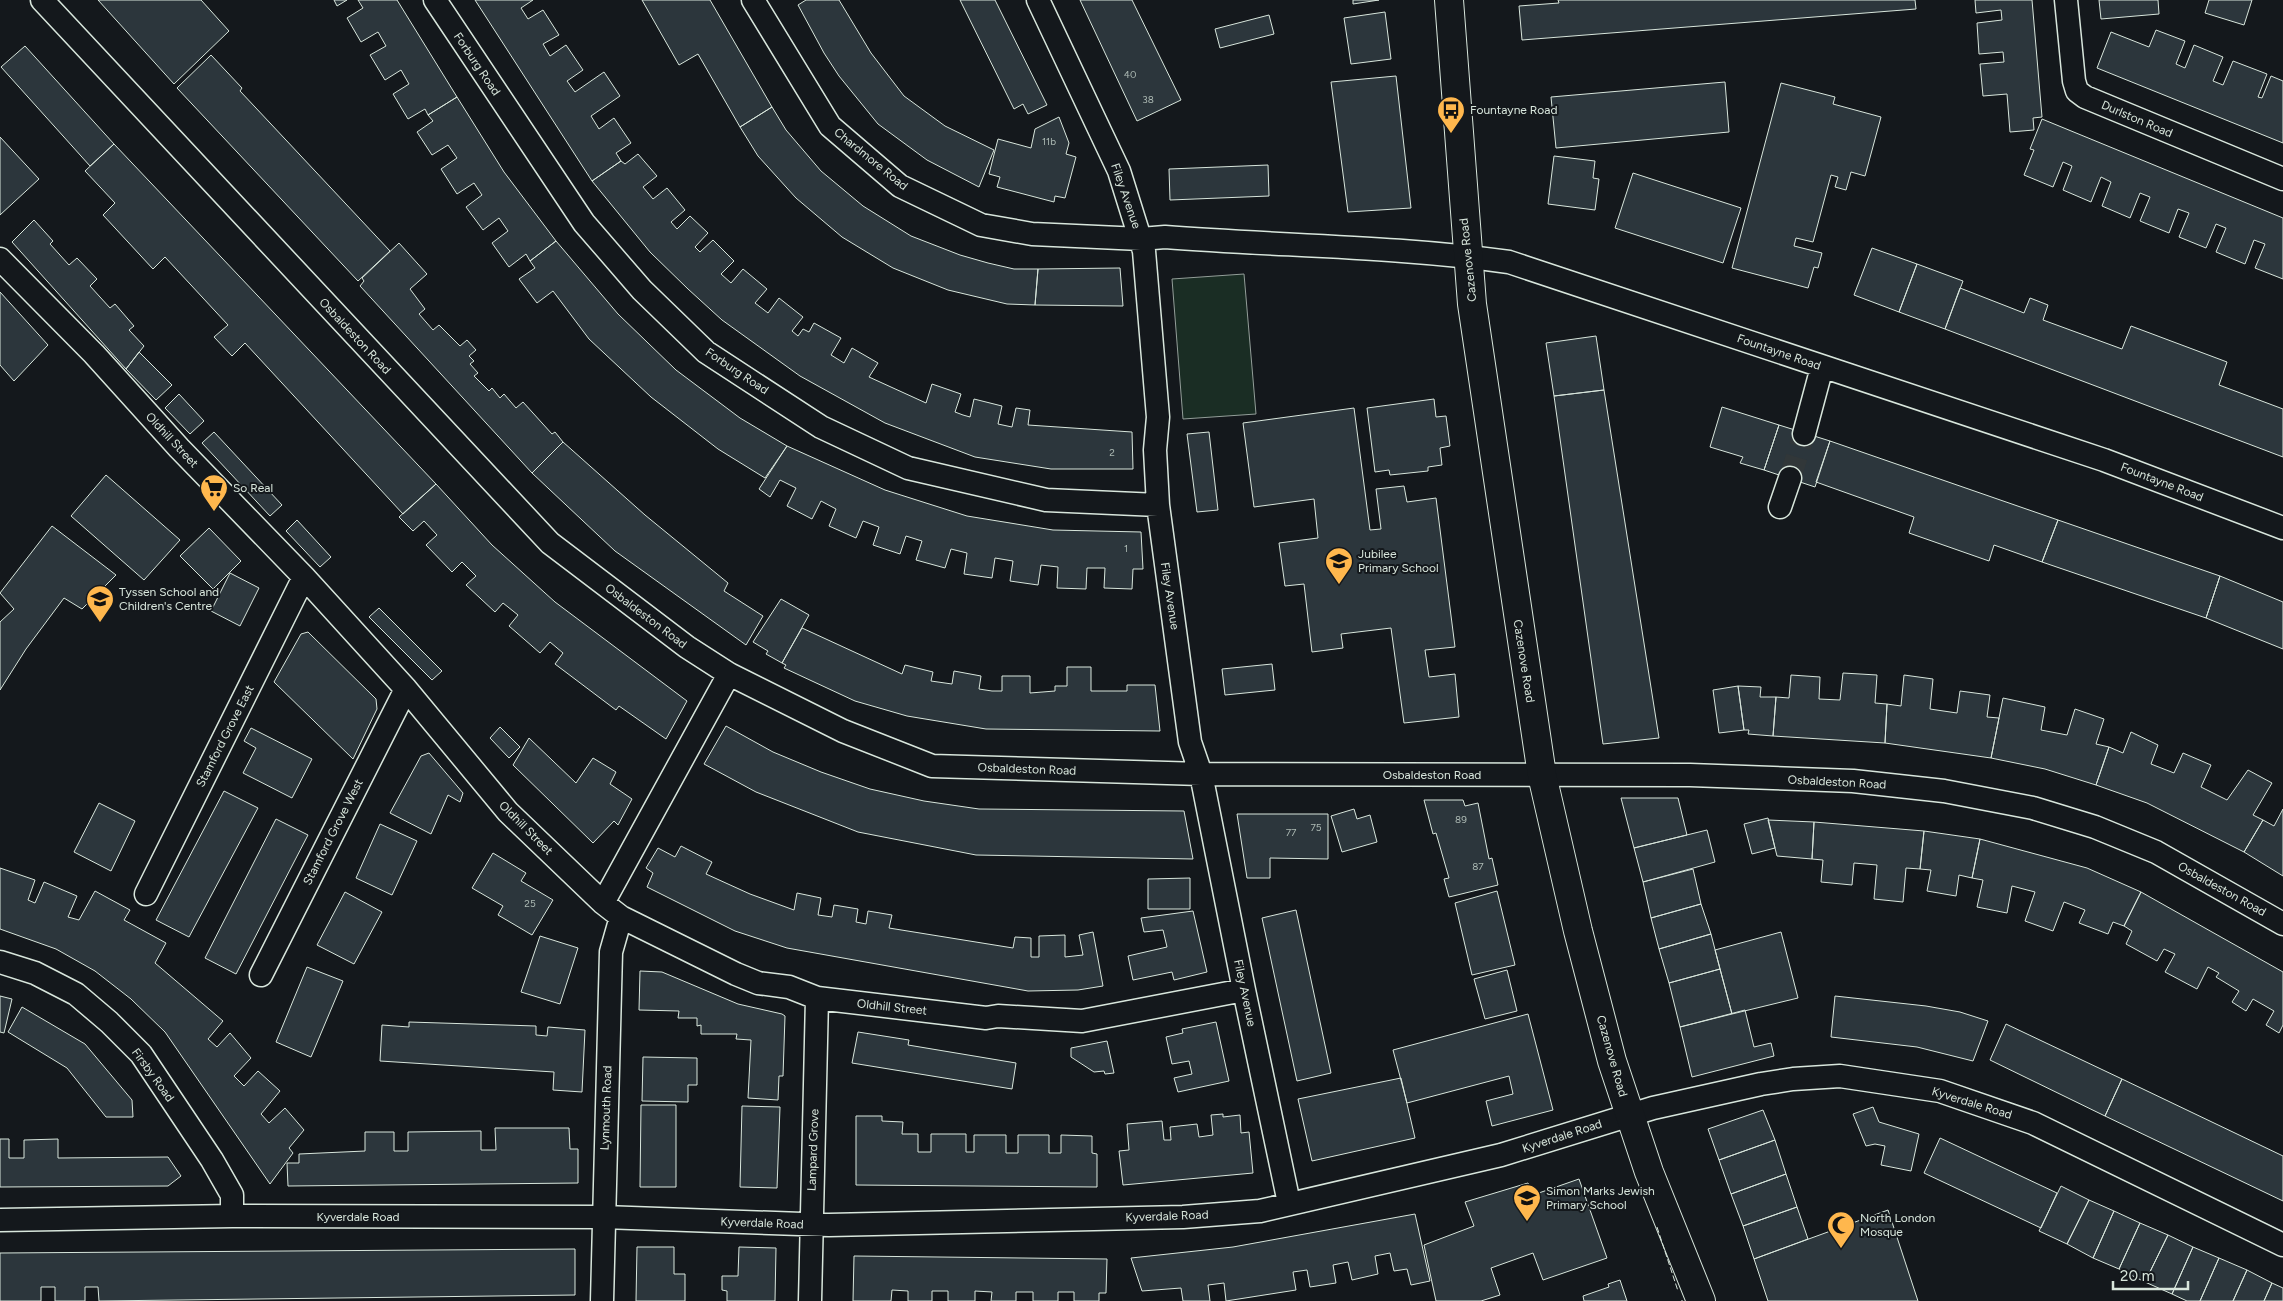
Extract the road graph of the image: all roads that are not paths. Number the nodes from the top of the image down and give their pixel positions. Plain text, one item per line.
1 (42, 0) edge
2 (435, 0) edge
3 (753, 0) edge
4 (1038, 0) edge
5 (1448, 0) edge
6 (2066, 0) edge
7 (2283, 179) edge
8 (1141, 239) junction
9 (1468, 256) junction
10 (0, 259) edge
11 (1822, 367) junction
12 (1804, 434) tunnel mouth
13 (1790, 478) tunnel mouth
14 (1158, 505) junction
15 (1780, 507) dead end
16 (2283, 528) edge
17 (304, 578) junction
18 (728, 674) junction
19 (406, 689) junction
20 (1201, 774) junction
21 (1542, 775) junction
22 (146, 894) dead end
23 (603, 903) junction
24 (621, 916) junction
25 (2283, 924) edge
26 (0, 962) edge
27 (261, 975) dead end
28 (1244, 990) junction
29 (817, 998) junction
30 (1629, 1114) junction
31 (1289, 1204) junction
32 (232, 1216) junction
33 (603, 1216) junction
34 (0, 1220) edge
35 (811, 1224) junction
36 (2283, 1245) edge
37 (602, 1301) edge
38 (810, 1301) edge
39 (1701, 1301) edge

1 - 18 street, Osbaldeston Road
2 - 14 street, Forburg Road
3 - 8 street, Chardmore Road
4 - 8 street, Filey Avenue
5 - 9 street, Cazenove Road
6 - 7 street, Durlston Road
8 - 9 street, Fountayne Road
8 - 14 street, Filey Avenue
9 - 11 street, Fountayne Road
9 - 21 street, Cazenove Road
10 - 17 street, Oldhill Street
11 - 12 street
11 - 16 street, Fountayne Road
13 - 15 street
14 - 20 street, Filey Avenue
17 - 19 street, Oldhill Street
17 - 22 street, Stamford Grove East
18 - 20 street, Osbaldeston Road
18 - 23 street
19 - 23 street, Oldhill Street
19 - 27 street, Stamford Grove West
20 - 21 street, Osbaldeston Road
20 - 28 street, Filey Avenue
21 - 25 street, Osbaldeston Road
21 - 30 street, Cazenove Road
23 - 24 street, Oldhill Street
24 - 29 street, Oldhill Street
24 - 33 street, Lynmouth Road
26 - 32 street, Firsby Road
28 - 29 street, Oldhill Street
28 - 31 street, Filey Avenue
29 - 35 street, Lampard Grove
30 - 31 street, Kyverdale Road
30 - 36 street, Kyverdale Road
30 - 39 street, Cazenove Road
31 - 35 street, Kyverdale Road
32 - 33 street, Kyverdale Road
32 - 34 street, Kyverdale Road
33 - 35 street, Kyverdale Road
33 - 37 street, Lynmouth Road
35 - 38 street, Lampard Grove

